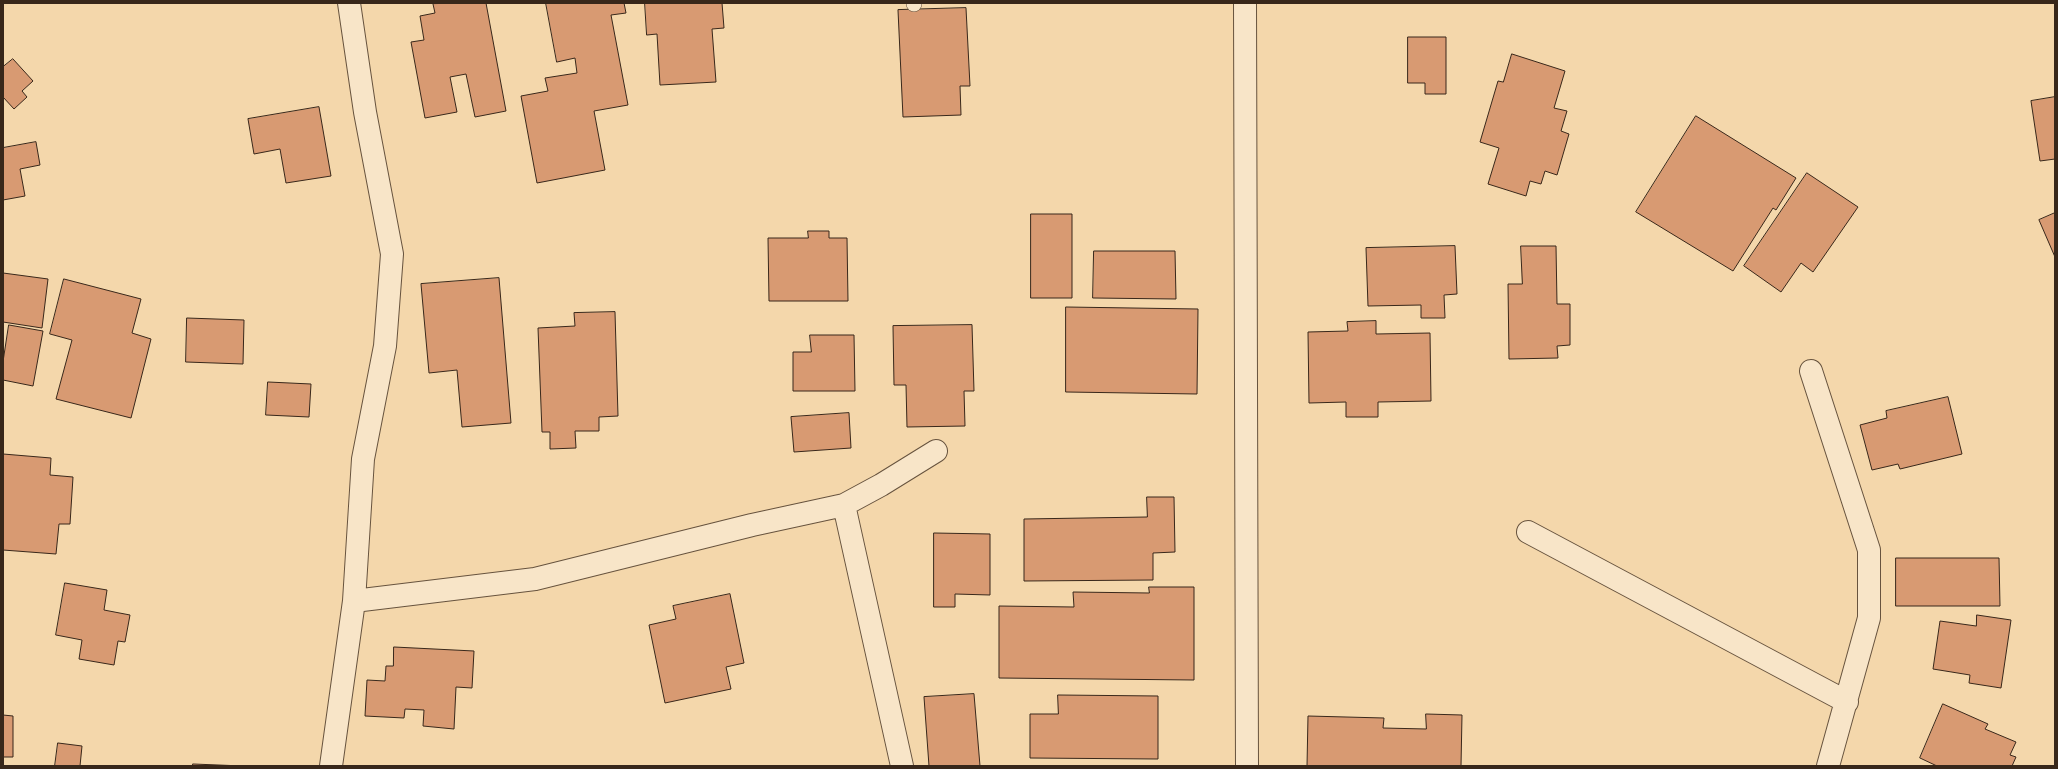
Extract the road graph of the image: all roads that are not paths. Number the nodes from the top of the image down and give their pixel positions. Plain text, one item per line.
1 (349, 3) edge
2 (1245, 3) edge
3 (1811, 371) dead end
4 (936, 451) dead end
5 (844, 505) junction
6 (1528, 532) dead end
7 (354, 601) junction
8 (1847, 702) junction
9 (331, 766) edge
10 (902, 766) edge
11 (1247, 766) edge
12 (1828, 766) edge

1 - 7 street
2 - 11 street
3 - 8 street
4 - 5 street
5 - 7 street
5 - 10 street
6 - 8 street
7 - 9 street
8 - 12 street

